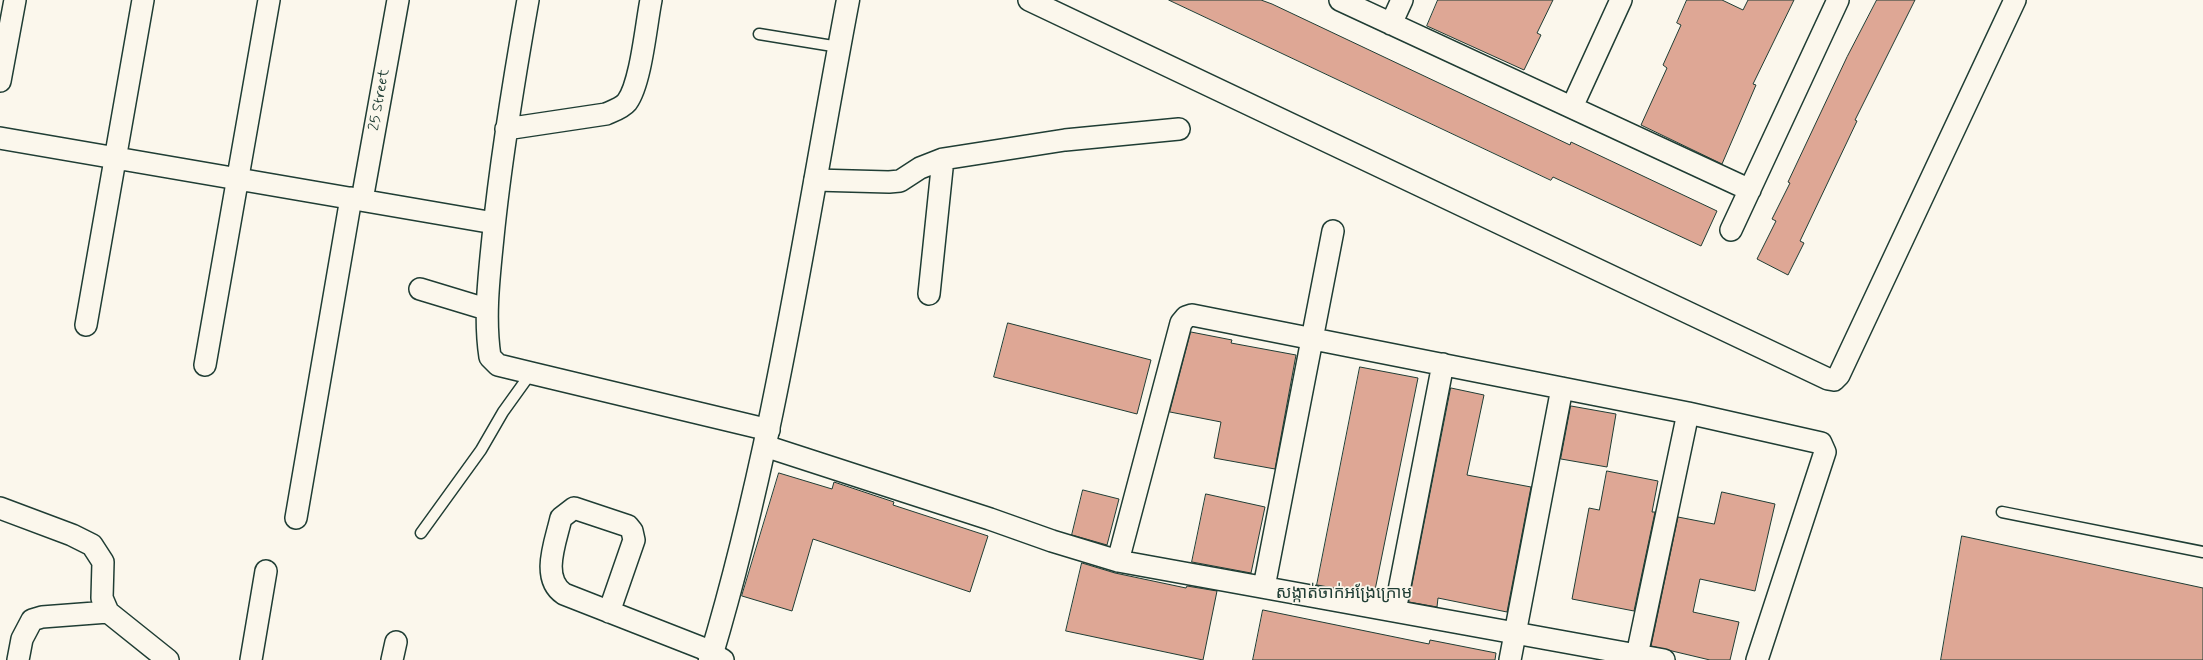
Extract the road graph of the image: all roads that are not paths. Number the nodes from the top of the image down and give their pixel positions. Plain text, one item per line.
1 (15, 0) edge
2 (143, 0) edge
3 (269, 0) edge
4 (398, 0) edge
5 (528, 0) edge
6 (651, 0) edge
7 (848, 0) edge
8 (1029, 0) edge
9 (1340, 0) edge
10 (1402, 0) edge
11 (1621, 0) edge
12 (1838, 0) edge
13 (2015, 0) edge
14 (1068, 8) edge
15 (1391, 24) junction
16 (760, 34) dead end
17 (839, 47) junction
18 (0, 81) edge
19 (1572, 107) junction
20 (506, 129) junction
21 (1179, 129) dead end
22 (0, 138) edge
23 (115, 158) junction
24 (943, 159) junction
25 (238, 179) junction
26 (815, 180) junction
27 (1750, 190) junction
28 (356, 199) junction
29 (494, 223) junction
30 (1731, 230) dead end
31 (1333, 231) dead end
32 (420, 288) dead end
33 (929, 294) dead end
34 (486, 309) junction
35 (86, 325) dead end
36 (1312, 338) junction
37 (1443, 364) junction
38 (205, 365) dead end
39 (531, 373) junction
40 (1562, 388) junction
41 (1688, 413) junction
42 (767, 438) junction
43 (0, 508) edge
44 (2002, 512) dead end
45 (296, 518) dead end
46 (421, 533) dead end
47 (2203, 552) edge
48 (1118, 561) junction
49 (266, 571) dead end
50 (1264, 587) junction
51 (1395, 611) junction
52 (108, 612) junction
53 (609, 612) junction
54 (1514, 633) junction
55 (1636, 657) edge
56 (715, 658) edge
57 (18, 660) edge
58 (168, 660) edge
59 (251, 660) edge
60 (1510, 660) edge
61 (1664, 660) edge
62 (1757, 660) edge

1 - 18 street
2 - 23 street
3 - 25 street
4 - 28 street, 25 Street
5 - 20 street
6 - 20 street
7 - 17 street
8 - 14 street
9 - 15 street
10 - 15 street
11 - 19 street
12 - 27 street
13 - 14 street
15 - 19 street
16 - 17 lane
17 - 26 street
19 - 27 street
20 - 29 street
21 - 24 street
22 - 23 street
23 - 25 street
23 - 35 street
24 - 26 street
24 - 33 street
25 - 28 street
25 - 38 street
26 - 42 street
27 - 30 street
28 - 29 street
28 - 45 street, 25 Street
29 - 34 street
31 - 36 street
32 - 34 street
34 - 39 street
36 - 37 street
36 - 48 street
36 - 50 street
37 - 40 street
37 - 51 street
39 - 42 street
39 - 46 lane
40 - 41 street
40 - 54 street
41 - 55 street
41 - 62 street
42 - 48 street
42 - 56 street
43 - 52 street
44 - 47 lane
48 - 50 street
49 - 59 street
50 - 51 street
51 - 54 street
52 - 57 street
52 - 58 street
53 - 53 street
53 - 56 street
54 - 55 street
54 - 60 street
55 - 61 street

